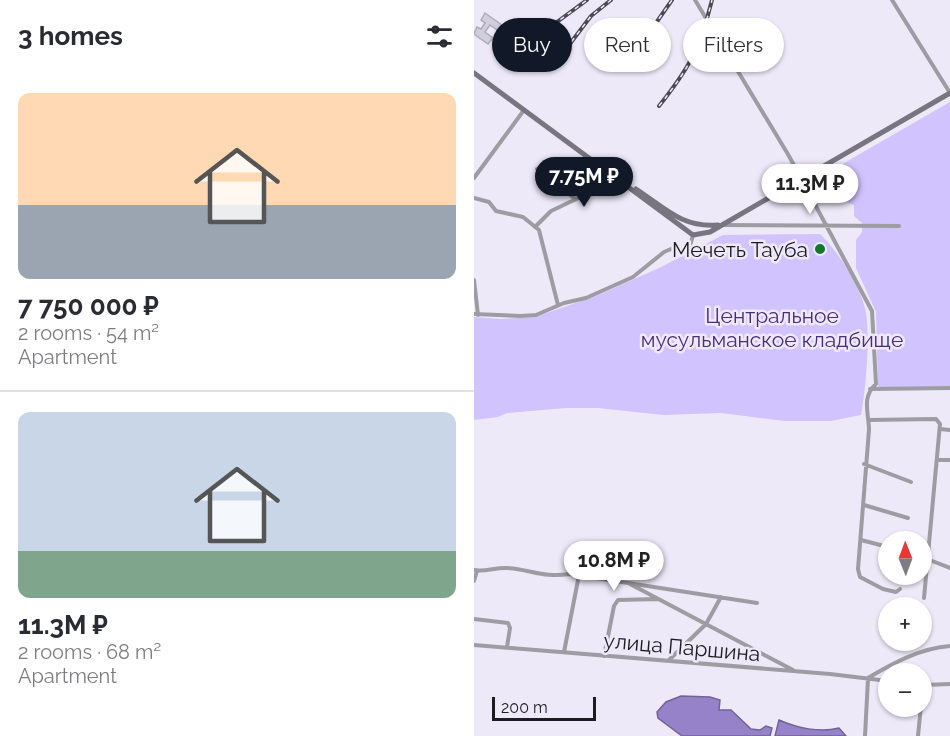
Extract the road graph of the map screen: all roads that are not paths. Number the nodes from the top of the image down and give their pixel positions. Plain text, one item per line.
1 (695, 0) edge
2 (892, 0) edge
3 (474, 73) edge
4 (950, 93) edge
5 (524, 110) junction
6 (588, 156) junction
7 (601, 166) junction
8 (537, 169) dead end
9 (474, 178) edge
10 (801, 179) junction
11 (474, 198) edge
12 (574, 198) junction
13 (692, 224) junction
14 (720, 225) junction
15 (826, 226) junction
16 (898, 226) dead end
17 (535, 227) junction
18 (686, 232) junction
19 (693, 235) junction
20 (474, 280) edge
21 (558, 306) junction
22 (476, 314) edge
23 (950, 388) edge
24 (870, 389) junction
25 (869, 420) junction
26 (940, 429) junction
27 (950, 430) edge
28 (938, 460) junction
29 (950, 460) edge
30 (864, 464) junction
31 (911, 482) dead end
32 (864, 505) junction
33 (908, 518) dead end
34 (930, 531) edge
35 (861, 540) junction
36 (878, 545) edge
37 (932, 561) edge
38 (950, 568) edge
39 (476, 571) edge
40 (579, 575) junction
41 (474, 581) edge
42 (626, 582) junction
43 (900, 589) dead end
44 (721, 597) junction
45 (658, 599) junction
46 (757, 603) dead end
47 (474, 619) edge
48 (705, 624) junction
49 (474, 645) edge
50 (950, 646) edge
51 (507, 647) junction
52 (564, 652) junction
53 (604, 656) junction
54 (669, 660) junction
55 (796, 672) junction
56 (867, 679) junction
57 (878, 680) edge
58 (950, 684) edge
59 (932, 685) edge
60 (920, 717) edge
61 (866, 736) edge
62 (918, 736) edge

1 - 10 street
2 - 4 street
3 - 5 main road
4 - 10 main road
5 - 6 main road
5 - 9 street
6 - 7 main road
6 - 13 main road
7 - 12 street
7 - 18 main road
8 - 12 street
10 - 14 main road
10 - 15 street
11 - 17 street
12 - 17 street
13 - 14 main road
13 - 18 main road
13 - 19 main road
14 - 15 street
14 - 19 main road
15 - 16 street
15 - 24 street
17 - 21 street
18 - 19 main road
19 - 21 street
20 - 22 street
21 - 22 street
23 - 24 street
24 - 25 street
25 - 26 street
25 - 30 street
26 - 27 street
26 - 28 street
28 - 29 street
28 - 34 street
30 - 31 street
30 - 32 street
32 - 33 street
32 - 35 street
35 - 36 street
35 - 43 street
37 - 38 street
39 - 40 street
39 - 41 street
40 - 42 street
40 - 52 street
42 - 44 street
42 - 45 street
44 - 46 street
44 - 48 street
45 - 48 street
45 - 53 street
47 - 51 street
48 - 54 street
48 - 55 street
49 - 51 street, улица Паршина
50 - 56 street
51 - 52 street, улица Паршина
52 - 53 street, улица Паршина
53 - 54 street, улица Паршина
54 - 55 street, улица Паршина
55 - 56 street, улица Паршина
56 - 57 street, улица Паршина
56 - 61 street
58 - 59 street
60 - 62 street

